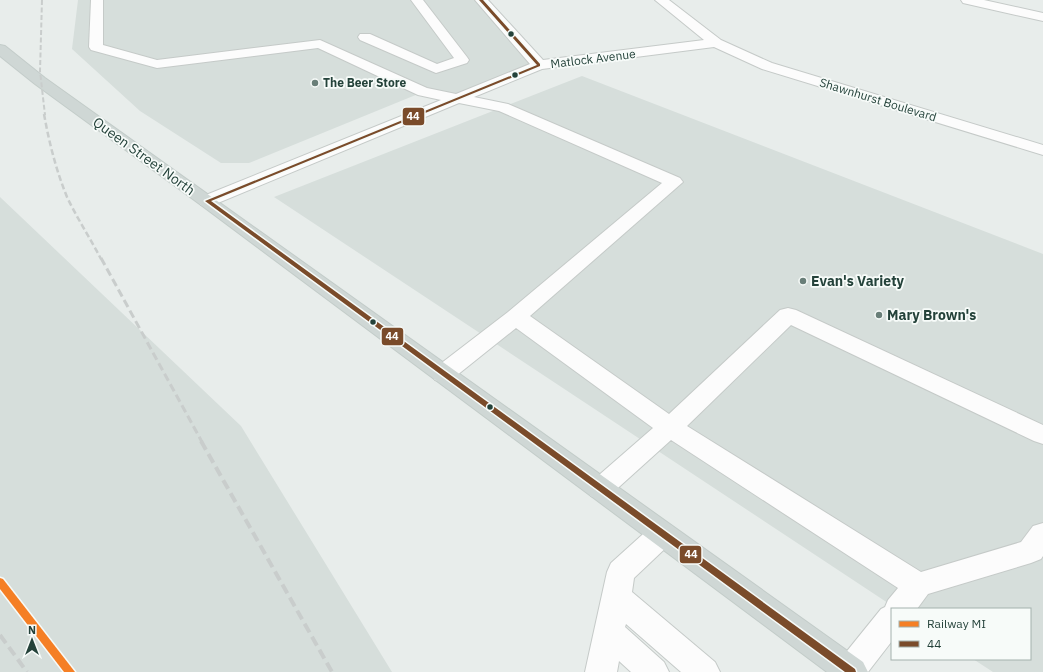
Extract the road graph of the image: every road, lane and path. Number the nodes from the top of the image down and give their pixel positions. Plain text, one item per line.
1 (97, 0) edge
2 (417, 0) edge
3 (481, 0) edge
4 (661, 0) edge
5 (967, 0) edge
6 (1020, 0) edge
7 (1006, 9) junction
8 (1043, 17) edge
9 (365, 37) dead end
10 (716, 43) junction
11 (0, 49) edge
12 (539, 65) junction
13 (458, 98) junction
14 (1043, 150) edge
15 (207, 201) junction
16 (516, 317) junction
17 (443, 374) junction
18 (670, 427) junction
19 (1043, 436) edge
20 (600, 489) junction
21 (662, 534) junction
22 (1043, 534) edge
23 (918, 585) junction
24 (616, 598) junction
25 (900, 608) edge
26 (891, 619) edge
27 (610, 633) junction
28 (601, 672) edge
29 (653, 672) edge
30 (704, 672) edge
31 (851, 672) edge

1 - 13 street
2 - 9 street
3 - 12 street
4 - 10 street, Shawnhurst Boulevard
5 - 7 street
6 - 7 street
7 - 8 street
10 - 12 street, Matlock Avenue
10 - 14 street, Shawnhurst Boulevard
11 - 15 main road, Queen Street North
12 - 13 street, Matlock Avenue
13 - 15 street, Matlock Avenue
13 - 16 street
15 - 17 main road, Queen Street North
16 - 17 street
16 - 18 street
17 - 20 main road, Queen Street North
18 - 19 street
18 - 20 street
18 - 23 street
20 - 21 main road, Queen Street North
21 - 24 street
21 - 31 main road, Queen Street North
22 - 23 street
23 - 25 street
24 - 27 street
24 - 30 street
26 - 31 street
27 - 28 street
27 - 29 street

